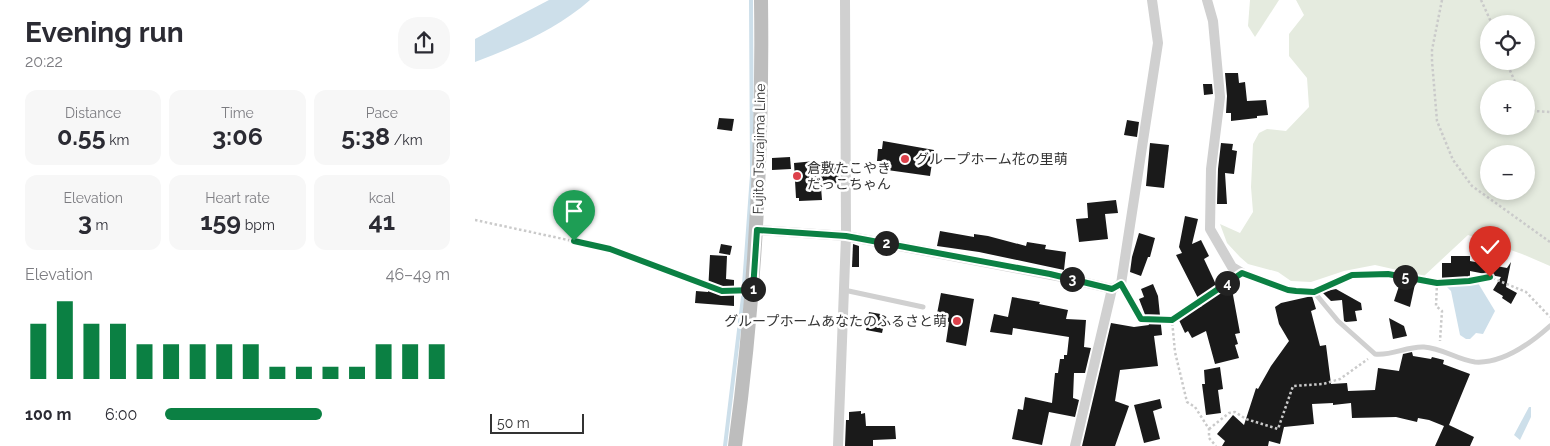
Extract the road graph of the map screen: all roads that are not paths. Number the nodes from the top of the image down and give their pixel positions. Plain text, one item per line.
1 (761, 0) edge
2 (845, 0) edge
3 (1152, 0) edge
4 (1207, 0) edge
5 (757, 230) junction
6 (846, 236) junction
7 (1242, 273) joint
8 (1117, 287) junction
9 (844, 290) junction
10 (923, 307) dead end
11 (1550, 326) edge
12 (735, 446) edge
13 (839, 446) edge
14 (1075, 446) edge

1 - 5 main road, Fujito Tsurajima Line
2 - 6 street
3 - 8 street
4 - 7 street
5 - 6 street
5 - 12 main road, Fujito Tsurajima Line
6 - 8 street
6 - 9 street
7 - 11 lane
8 - 14 street
9 - 10 lane
9 - 13 street

